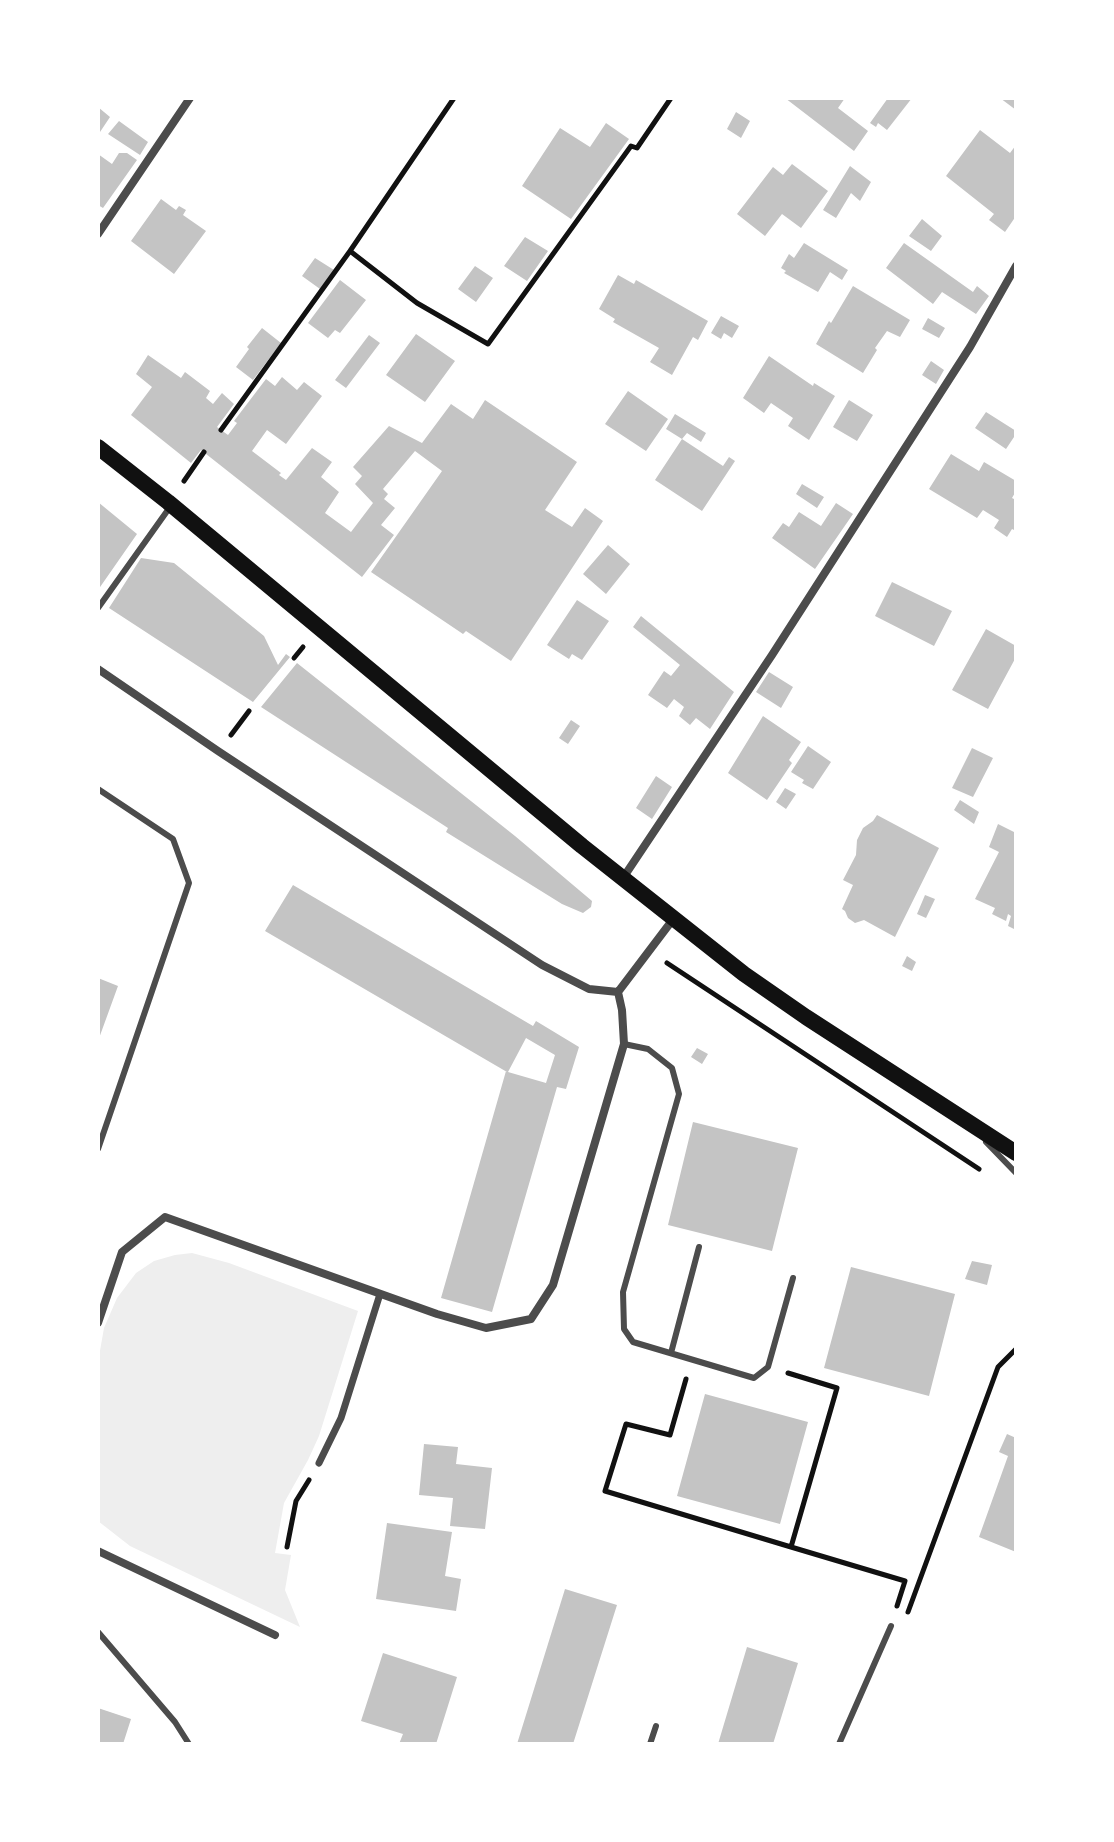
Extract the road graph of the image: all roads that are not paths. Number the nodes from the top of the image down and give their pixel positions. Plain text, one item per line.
1 (190, 98) edge
2 (98, 234) edge
3 (1016, 266) edge
4 (98, 447) edge
5 (169, 504) junction
6 (98, 608) edge
7 (98, 669) edge
8 (98, 789) edge
9 (623, 878) junction
10 (674, 918) junction
11 (618, 992) junction
12 (624, 1044) junction
13 (970, 1124) junction
14 (98, 1149) edge
15 (1016, 1153) edge
16 (1016, 1173) edge
17 (699, 1247) dead end
18 (793, 1278) dead end
19 (380, 1294) junction
20 (98, 1323) edge
21 (671, 1353) junction
22 (319, 1463) road end
23 (98, 1551) edge
24 (891, 1626) road end
25 (98, 1632) edge
26 (275, 1635) dead end
27 (656, 1726) dead end
28 (189, 1744) edge
29 (650, 1744) edge
30 (839, 1744) edge

1 - 2 street
3 - 9 street
4 - 5 main road
5 - 6 lane
5 - 9 main road
7 - 11 street
8 - 14 lane
9 - 10 main road
10 - 11 street
10 - 13 main road
11 - 12 street
12 - 19 street
12 - 21 lane
13 - 15 main road
13 - 16 lane
17 - 21 lane
18 - 21 lane
19 - 20 street
19 - 22 street
23 - 26 street
24 - 30 lane
25 - 28 lane
27 - 29 lane

